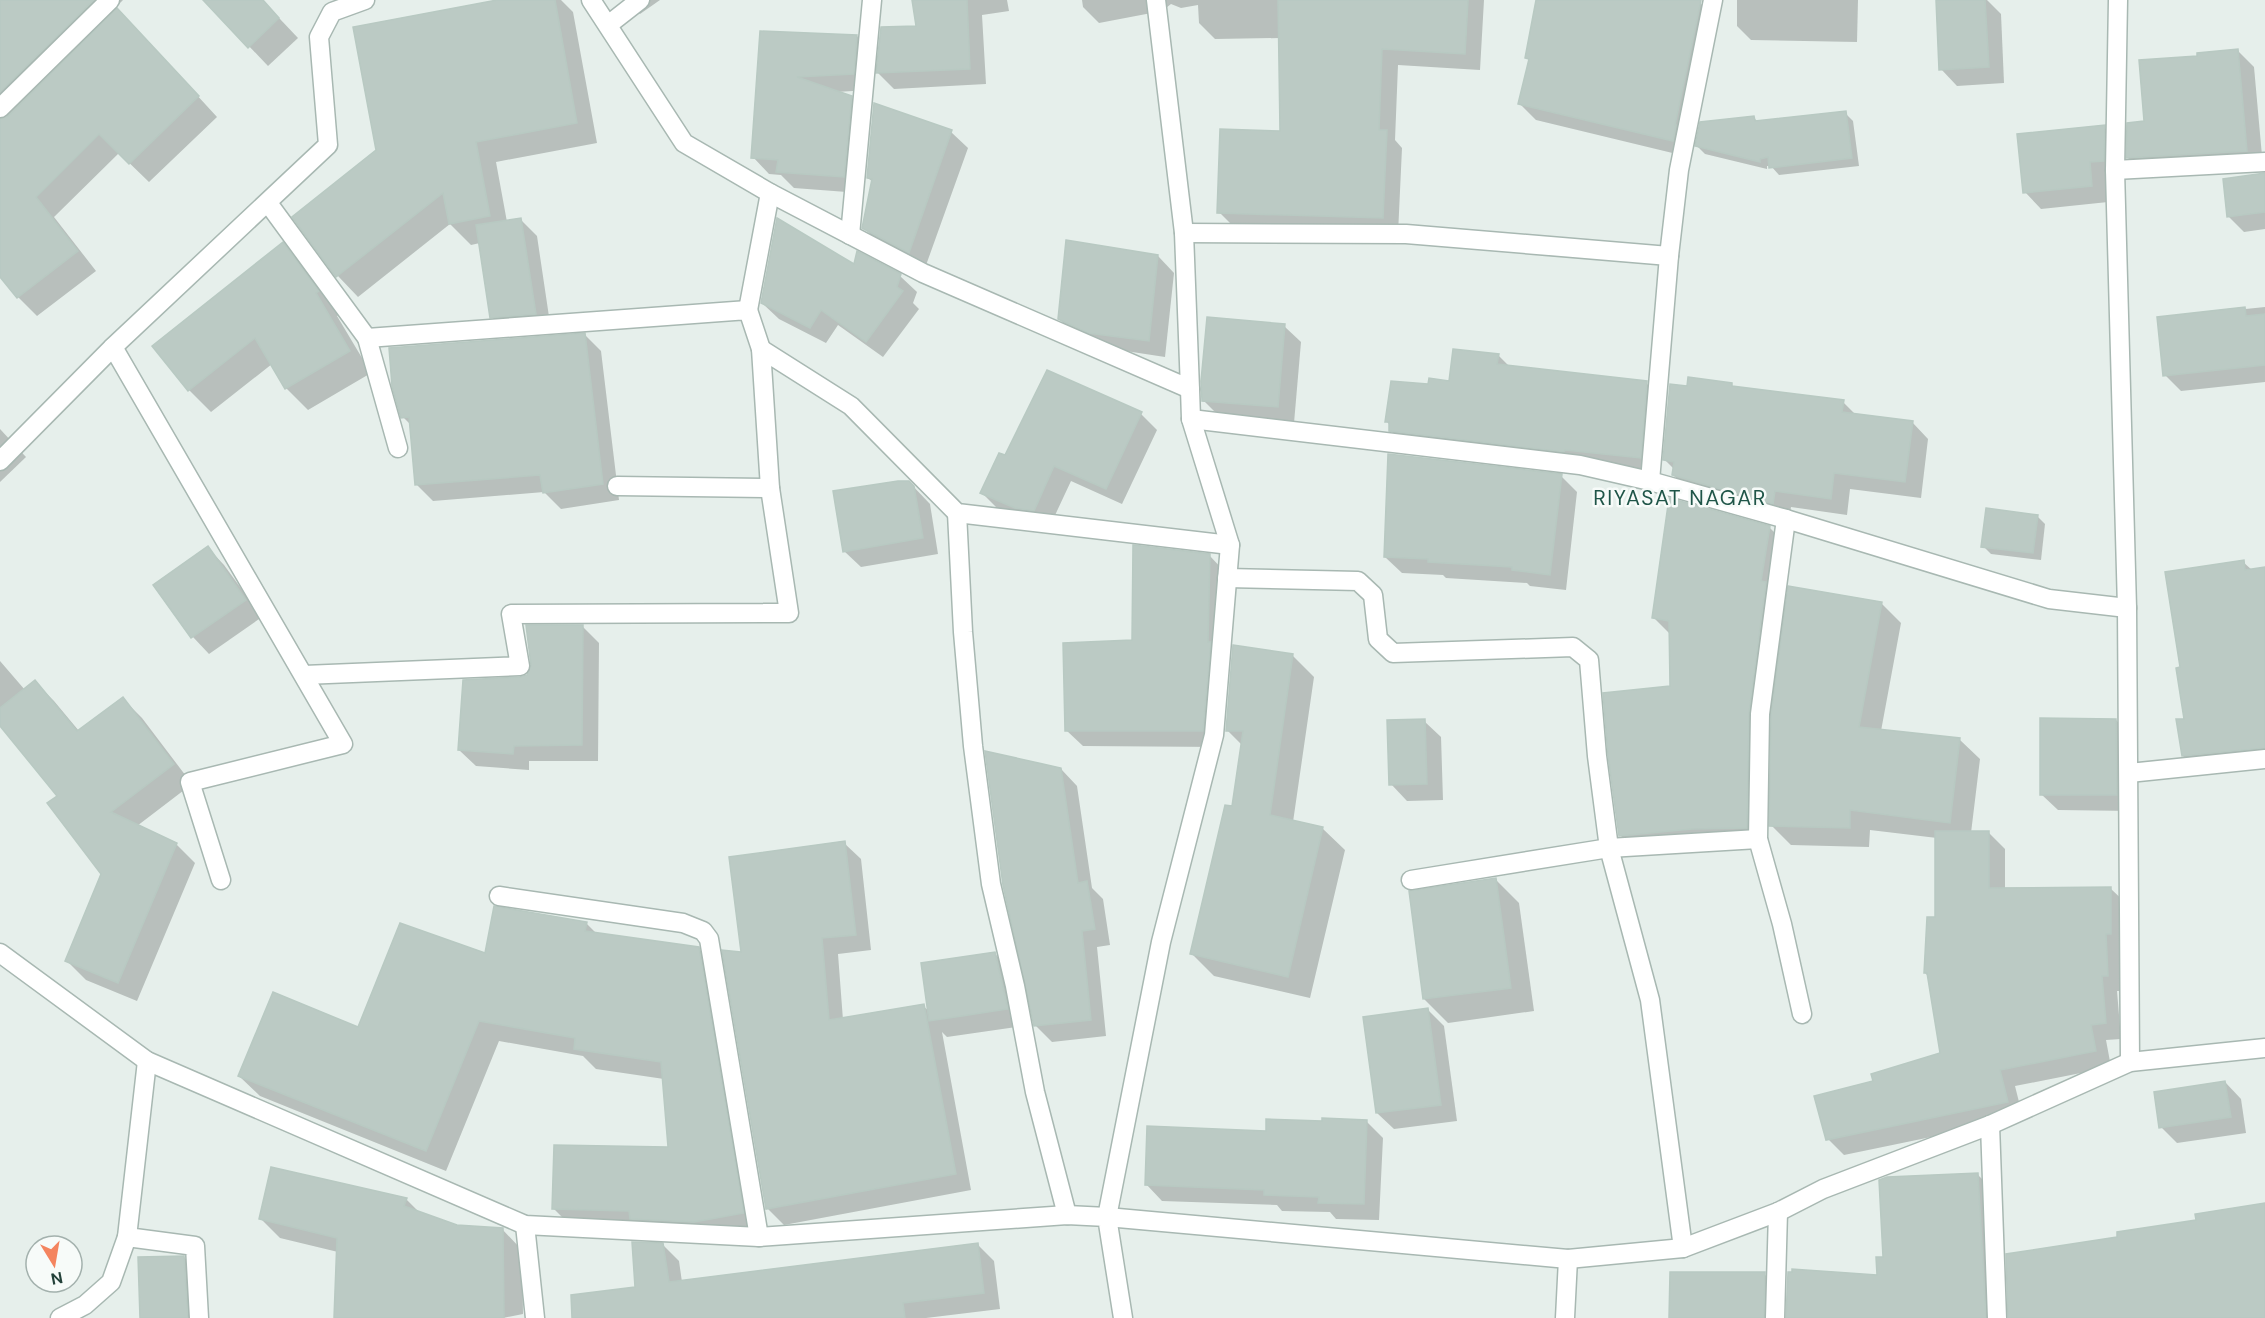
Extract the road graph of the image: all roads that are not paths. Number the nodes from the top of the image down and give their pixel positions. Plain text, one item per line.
1 (110, 0) edge
2 (365, 0) edge
3 (591, 0) edge
4 (639, 0) edge
5 (872, 0) edge
6 (1156, 0) edge
7 (1713, 0) edge
8 (2118, 0) edge
9 (608, 25) junction
10 (0, 108) edge
11 (2265, 162) edge
12 (2115, 170) junction
13 (770, 192) junction
14 (268, 203) junction
15 (1184, 233) junction
16 (850, 235) junction
17 (1669, 256) junction
18 (748, 310) junction
19 (367, 338) junction
20 (113, 347) junction
21 (761, 349) junction
22 (1190, 389) junction
23 (1191, 419) junction
24 (398, 448) dead end
25 (0, 461) edge
26 (1650, 481) junction
27 (617, 486) dead end
28 (770, 488) junction
29 (957, 513) junction
30 (1786, 519) junction
31 (1230, 545) junction
32 (1227, 578) junction
33 (2127, 608) junction
34 (304, 675) junction
35 (2265, 759) edge
36 (2129, 774) junction
37 (1758, 839) junction
38 (1609, 848) junction
39 (221, 880) dead end
40 (1411, 880) dead end
41 (499, 896) dead end
42 (0, 953) edge
43 (1802, 1014) dead end
44 (2265, 1048) edge
45 (147, 1061) junction
46 (2130, 1062) junction
47 (1990, 1125) junction
48 (1778, 1212) junction
49 (1067, 1215) junction
50 (1107, 1217) junction
51 (525, 1225) junction
52 (127, 1237) junction
53 (759, 1237) junction
54 (1683, 1248) junction
55 (1568, 1259) junction
56 (60, 1318) edge
57 (199, 1318) edge
58 (536, 1318) edge
59 (1123, 1318) edge
60 (1565, 1318) edge
61 (1775, 1318) edge
62 (1998, 1318) edge

1 - 10 street
2 - 14 street
3 - 9 street
4 - 9 street
5 - 16 street
6 - 15 street
7 - 17 street
8 - 12 street
9 - 13 street
11 - 12 street
12 - 33 street
13 - 16 street
13 - 18 street
14 - 19 street
14 - 20 street
15 - 17 street
15 - 22 street
16 - 22 street
17 - 26 street
18 - 19 street
18 - 21 street
19 - 24 street
20 - 25 street
20 - 34 street
21 - 28 street
21 - 29 street
22 - 23 street
23 - 26 street
23 - 31 street
26 - 30 street
27 - 28 street
28 - 34 street
29 - 31 street
29 - 49 street
30 - 33 street
30 - 37 street
31 - 32 street
32 - 38 street
32 - 50 street
33 - 36 street
34 - 39 street
35 - 36 street
36 - 46 street
37 - 38 street
37 - 43 street
38 - 40 street
38 - 54 street
41 - 53 street
42 - 45 street
44 - 46 street
45 - 51 street
45 - 52 street
46 - 47 street
47 - 48 street
47 - 62 street
48 - 54 street
48 - 61 street
49 - 50 street
49 - 53 street
50 - 55 street
50 - 59 street
51 - 53 street
51 - 58 street
52 - 56 street
52 - 57 street
54 - 55 street
55 - 60 street

